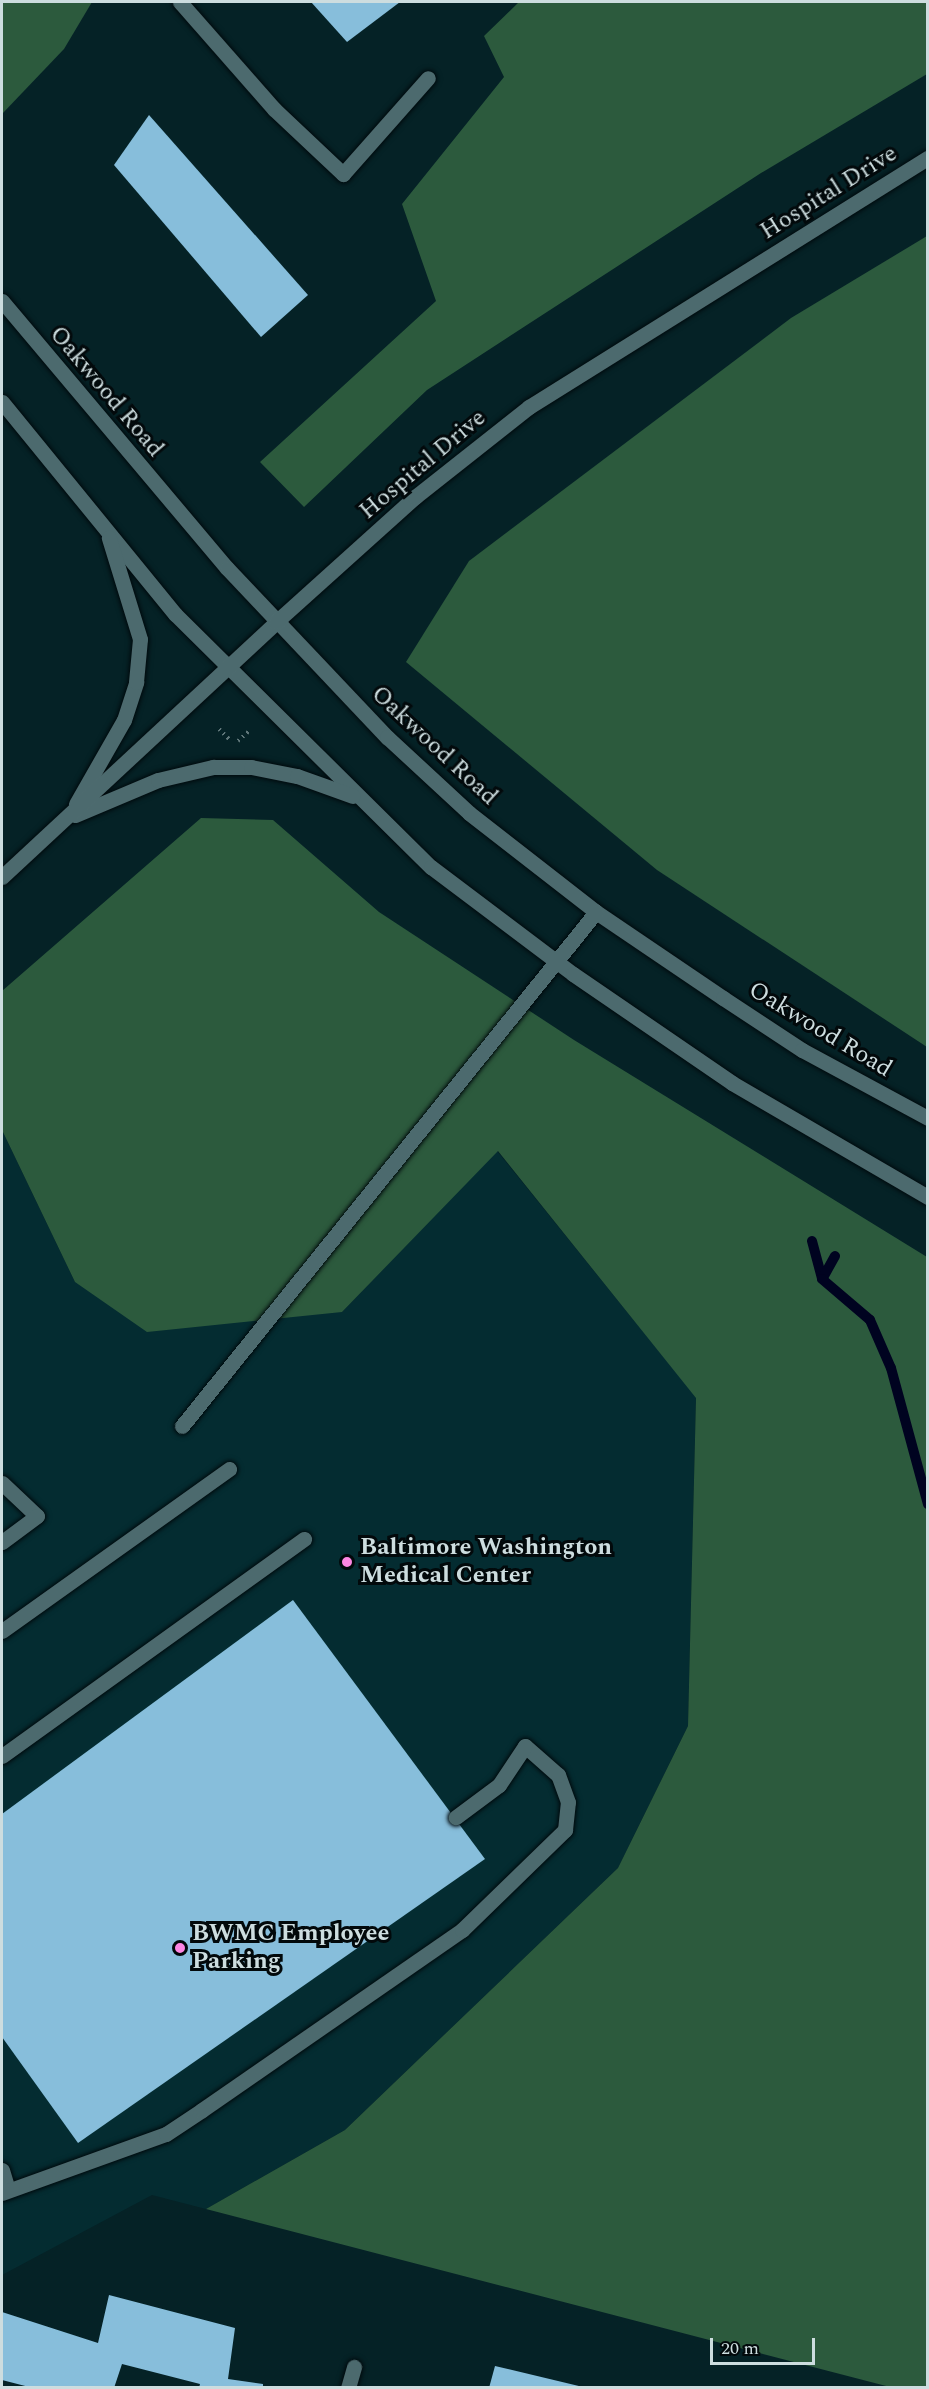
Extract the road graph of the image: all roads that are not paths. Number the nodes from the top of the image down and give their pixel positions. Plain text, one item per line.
1 (180, 2) edge
2 (428, 78) dead end
3 (927, 158) edge
4 (2, 301) edge
5 (2, 402) edge
6 (105, 527) junction
7 (276, 622) junction
8 (226, 666) junction
9 (357, 797) junction
10 (67, 819) junction
11 (2, 877) edge
12 (596, 912) junction
13 (556, 962) junction
14 (927, 1118) edge
15 (927, 1197) edge
16 (182, 1426) dead end
17 (229, 1469) dead end
18 (2, 1483) edge
19 (304, 1539) dead end
20 (2, 1542) edge
21 (2, 1630) edge
22 (2, 1756) edge
23 (456, 1817) dead end
24 (2, 2170) edge
25 (5, 2191) edge
26 (354, 2367) dead end
27 (348, 2388) edge

1 - 2 street
3 - 7 street, Hospital Drive
4 - 7 street, Oakwood Road
5 - 6 street
6 - 8 street
6 - 10 street
7 - 8 street, Hospital Drive
7 - 12 street, Oakwood Road
8 - 9 street
8 - 10 street, Hospital Drive
9 - 10 street
9 - 13 street
10 - 11 street, Hospital Drive
12 - 13 street
12 - 14 street, Oakwood Road
13 - 15 street
13 - 16 street
17 - 21 street
18 - 20 street
19 - 22 street
23 - 25 street
24 - 25 street
26 - 27 street

